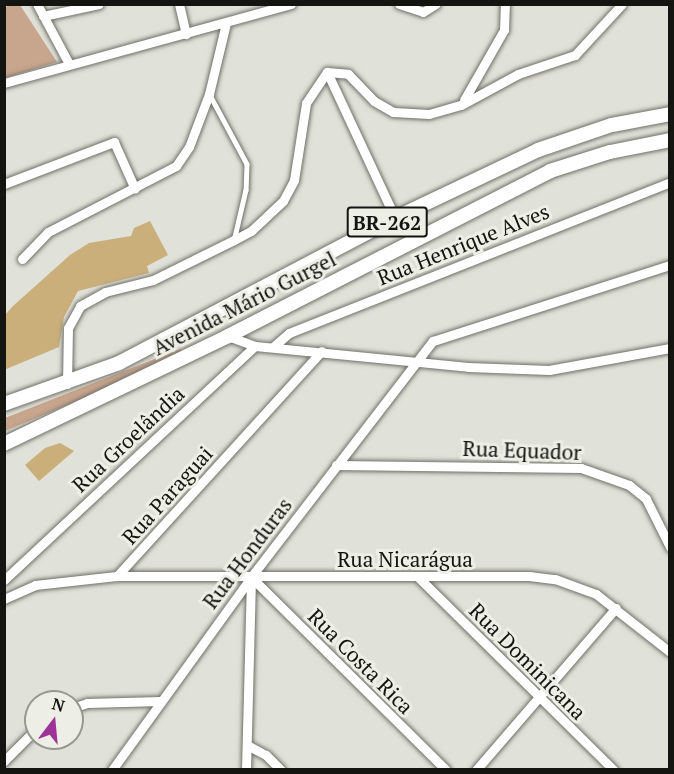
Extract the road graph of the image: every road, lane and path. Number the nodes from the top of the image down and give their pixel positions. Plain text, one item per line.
1 (37, 4) edge
2 (99, 4) edge
3 (179, 4) edge
4 (291, 4) edge
5 (399, 4) edge
6 (436, 4) edge
7 (505, 4) edge
8 (622, 4) edge
9 (44, 16) junction
10 (226, 23) junction
11 (186, 34) junction
12 (69, 64) junction
13 (327, 72) junction
14 (4, 83) edge
15 (209, 94) junction
16 (461, 105) junction
17 (669, 114) edge
18 (669, 140) edge
19 (669, 182) edge
20 (4, 184) edge
21 (135, 189) junction
22 (395, 218) junction
23 (234, 240) junction
24 (21, 259) dead end
25 (669, 265) edge
26 (228, 336) junction
27 (255, 346) junction
28 (273, 347) junction
29 (669, 348) edge
30 (322, 351) junction
31 (416, 362) junction
32 (67, 384) junction
33 (4, 404) edge
34 (4, 444) edge
35 (336, 465) junction
36 (669, 545) edge
37 (117, 576) junction
38 (251, 577) junction
39 (418, 577) junction
40 (4, 580) edge
41 (4, 599) edge
42 (616, 608) junction
43 (669, 652) edge
44 (541, 698) junction
45 (161, 701) junction
46 (84, 705) edge
47 (24, 741) edge
48 (247, 745) junction
49 (4, 761) edge
50 (112, 770) edge
51 (246, 770) edge
52 (281, 770) edge
53 (446, 770) edge
54 (476, 770) edge
55 (614, 770) edge

1 - 9 street
2 - 9 street
3 - 11 street
4 - 10 street
5 - 6 street
7 - 16 street
8 - 16 street
9 - 12 street
10 - 11 street
10 - 15 street
11 - 12 street
12 - 14 street
13 - 16 street
13 - 22 street
13 - 23 street
15 - 21 street
15 - 23 lane
17 - 22 main road, Avenida Mário Gurgel / BR-262
18 - 26 main road, Avenida Mário Gurgel / BR-262
19 - 28 street, Rua Henrique Alves
20 - 21 street
21 - 24 street
22 - 32 main road, Avenida Mário Gurgel / BR-262
23 - 32 street
25 - 31 street, Rua Honduras
26 - 27 street
26 - 34 main road, Avenida Mário Gurgel / BR-262
27 - 28 street
27 - 40 street, Rua Groelândia
28 - 30 street
29 - 31 street
30 - 31 street
30 - 37 street, Rua Paraguai
31 - 35 street, Rua Honduras
32 - 33 main road, Avenida Mário Gurgel / BR-262
35 - 36 street, Rua Equador
35 - 38 street, Rua Honduras
37 - 38 street, Rua Nicarágua
37 - 41 street
38 - 39 street, Rua Nicarágua
38 - 45 street, Rua Honduras
38 - 48 street
38 - 53 street, Rua Costa Rica
39 - 42 street, Rua Nicarágua
39 - 44 street, Rua Dominicana
42 - 43 street, Rua Nicarágua
42 - 44 street
44 - 54 street
44 - 55 street, Rua Dominicana
45 - 46 street
45 - 50 street, Rua Honduras
47 - 49 street
48 - 51 street
48 - 52 street

